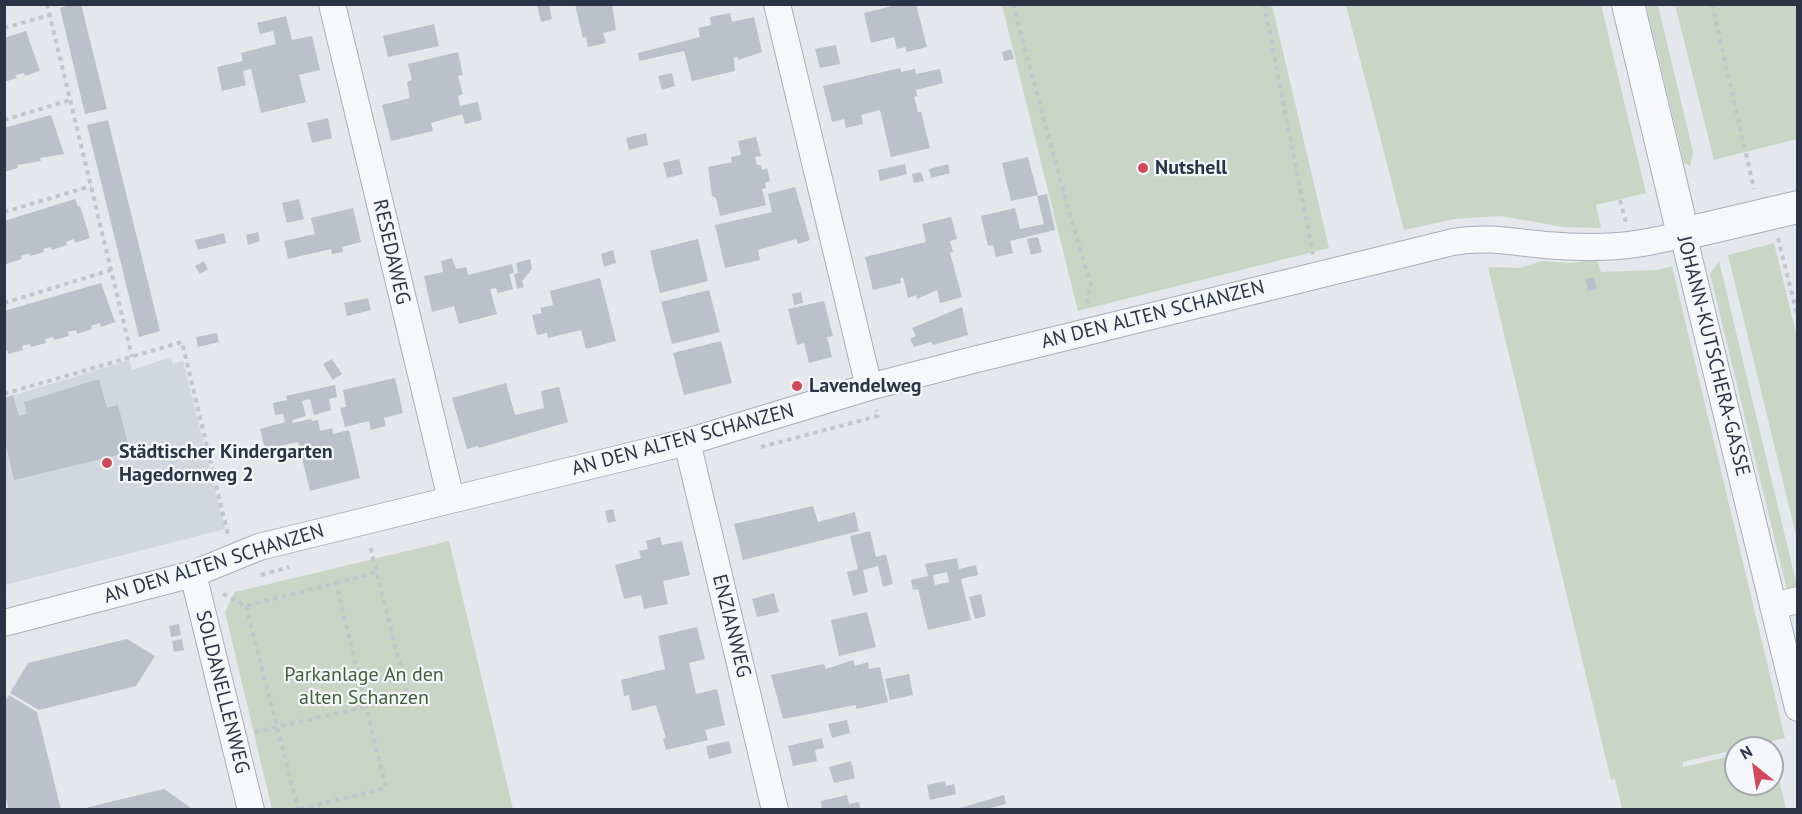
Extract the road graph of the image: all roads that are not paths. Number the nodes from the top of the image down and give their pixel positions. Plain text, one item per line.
1 (332, 4) edge
2 (777, 4) edge
3 (1628, 4) edge
4 (1776, 212) edge
5 (1683, 234) junction
6 (869, 387) junction
7 (687, 442) junction
8 (451, 499) junction
9 (193, 574) junction
10 (1797, 600) edge
11 (1773, 606) junction
12 (4, 622) edge
13 (1797, 708) edge
14 (251, 810) edge
15 (775, 810) edge

1 - 8 street, RESEDAWEG
2 - 6 street
3 - 5 street, JOHANN-KUTSCHERA-GASSE
4 - 5 street
5 - 6 street, AN DEN ALTEN SCHANZEN
5 - 11 street, JOHANN-KUTSCHERA-GASSE
6 - 7 street, AN DEN ALTEN SCHANZEN
7 - 8 street, AN DEN ALTEN SCHANZEN
7 - 15 street, ENZIANWEG
8 - 9 street, AN DEN ALTEN SCHANZEN
9 - 12 street, AN DEN ALTEN SCHANZEN
9 - 14 street, SOLDANELLENWEG
10 - 11 street
11 - 13 street, JOHANN-KUTSCHERA-GASSE

